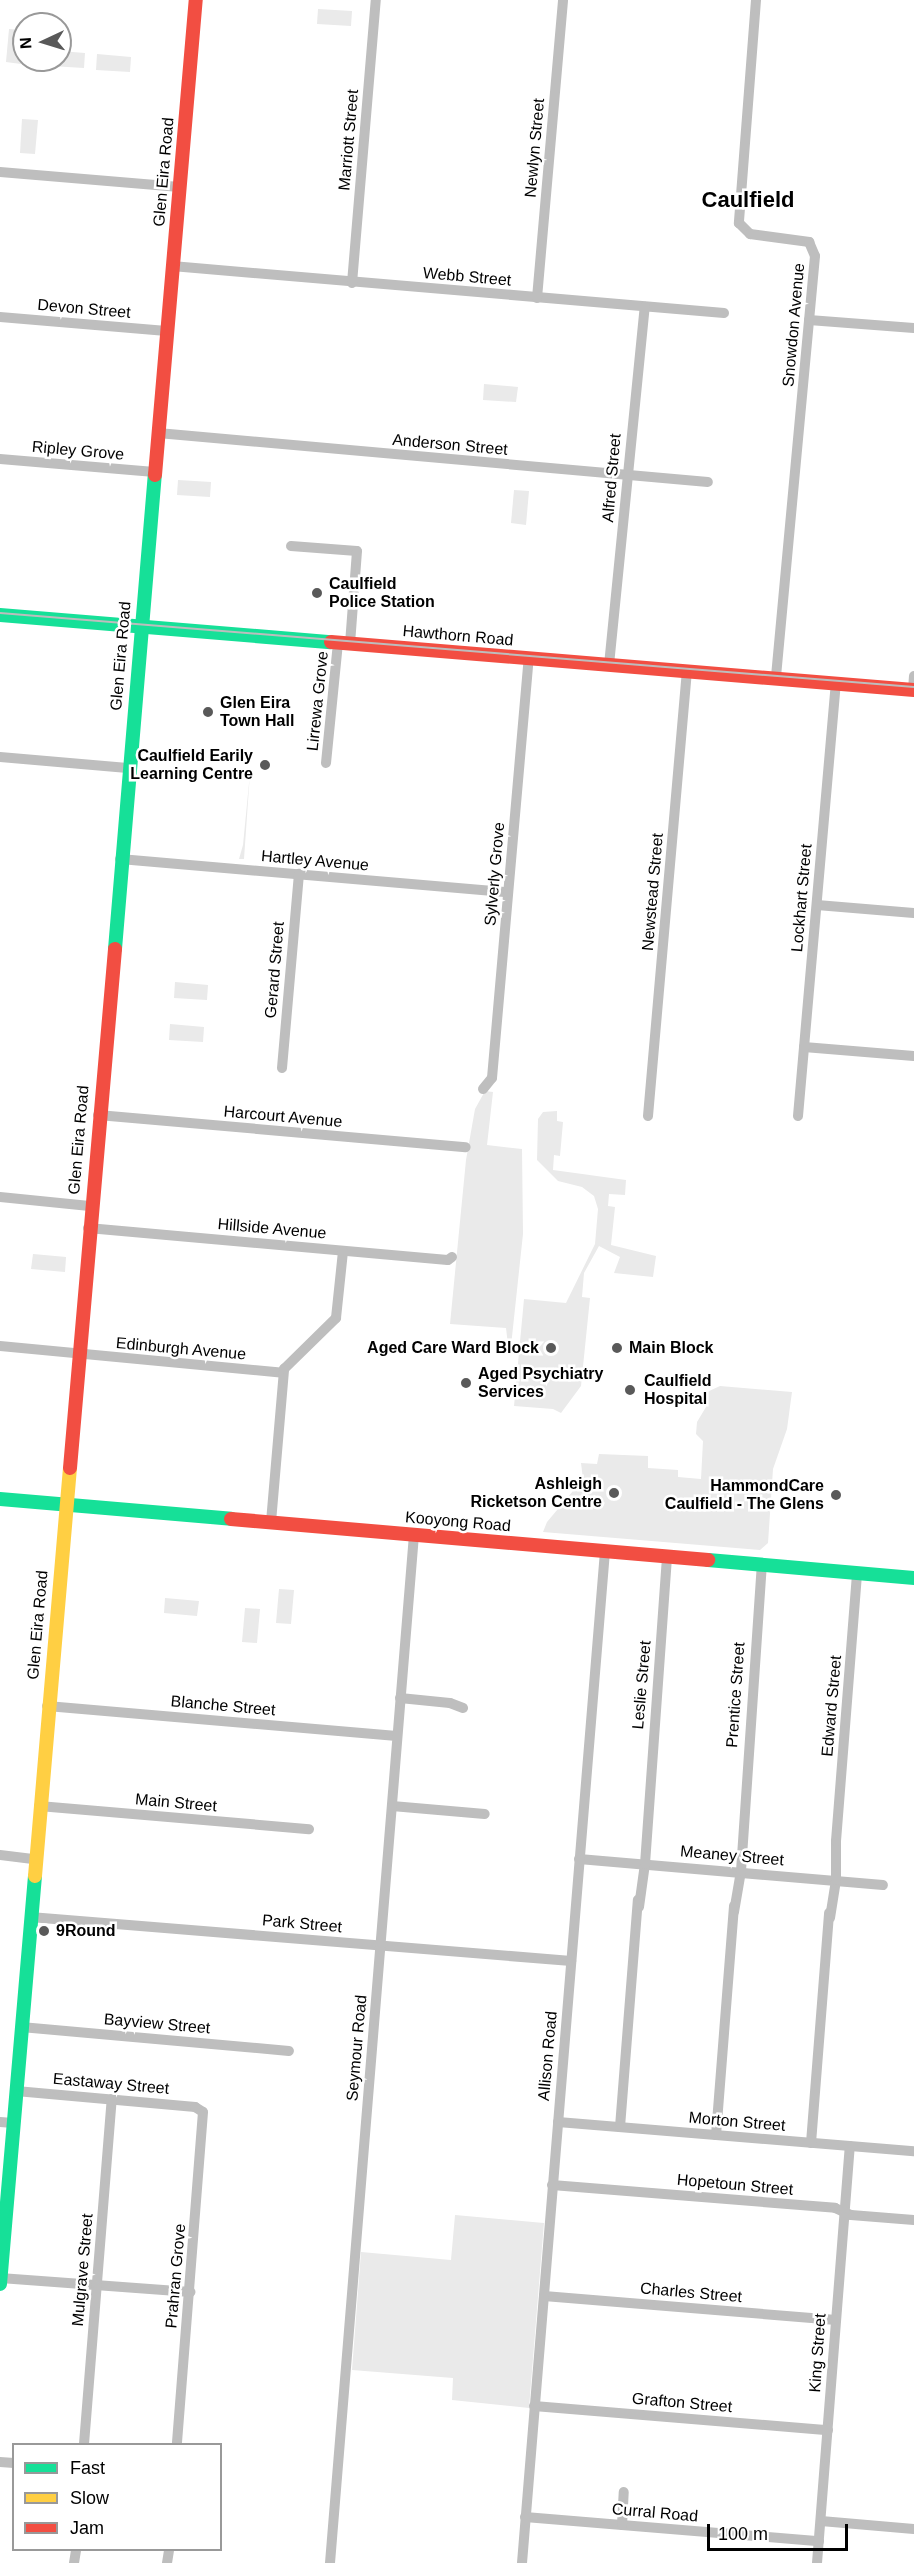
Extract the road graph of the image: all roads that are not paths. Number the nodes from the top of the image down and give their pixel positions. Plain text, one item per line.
1 (196, 0) edge
2 (376, 0) edge
3 (563, 0) edge
4 (756, 0) edge
5 (0, 172) edge
6 (179, 186) junction
7 (172, 269) junction
8 (352, 283) junction
9 (537, 298) junction
10 (642, 307) junction
11 (724, 313) dead end
12 (0, 317) edge
13 (809, 320) junction
14 (914, 328) edge
15 (166, 331) junction
16 (157, 437) junction
17 (0, 459) edge
18 (154, 472) junction
19 (628, 475) junction
20 (708, 482) dead end
21 (291, 546) dead end
22 (0, 615) edge
23 (141, 626) junction
24 (344, 643) junction
25 (529, 658) junction
26 (611, 665) junction
27 (687, 671) junction
28 (779, 678) junction
29 (836, 683) junction
30 (914, 685) edge
31 (0, 757) edge
32 (326, 763) dead end
33 (128, 768) junction
34 (120, 860) junction
35 (299, 874) junction
36 (508, 892) junction
37 (817, 905) junction
38 (914, 913) edge
39 (804, 1047) junction
40 (914, 1056) edge
41 (282, 1068) dead end
42 (483, 1089) dead end
43 (98, 1115) junction
44 (648, 1116) dead end
45 (798, 1116) dead end
46 (466, 1147) dead end
47 (0, 1197) edge
48 (90, 1206) junction
49 (88, 1228) junction
50 (343, 1251) junction
51 (452, 1257) dead end
52 (0, 1346) edge
53 (77, 1354) junction
54 (283, 1373) junction
55 (0, 1499) edge
56 (64, 1505) junction
57 (271, 1522) junction
58 (414, 1535) junction
59 (605, 1551) junction
60 (667, 1557) junction
61 (762, 1564) junction
62 (857, 1573) junction
63 (914, 1578) edge
64 (400, 1698) junction
65 (47, 1706) junction
66 (463, 1708) dead end
67 (397, 1736) junction
68 (39, 1806) junction
69 (392, 1806) junction
70 (485, 1814) dead end
71 (309, 1829) dead end
72 (0, 1855) edge
73 (579, 1858) junction
74 (35, 1859) junction
75 (642, 1863) junction
76 (737, 1871) junction
77 (833, 1880) junction
78 (883, 1884) dead end
79 (30, 1917) junction
80 (380, 1945) junction
81 (571, 1961) junction
82 (21, 2027) junction
83 (289, 2051) dead end
84 (16, 2091) junction
85 (112, 2099) junction
86 (202, 2110) joint
87 (7, 2122) edge
88 (558, 2122) junction
89 (620, 2127) junction
90 (716, 2135) junction
91 (811, 2143) junction
92 (850, 2146) junction
93 (914, 2151) edge
94 (552, 2185) junction
95 (845, 2212) junction
96 (914, 2220) edge
97 (0, 2278) edge
98 (0, 2284) edge
99 (97, 2284) junction
100 (190, 2292) junction
101 (544, 2296) junction
102 (836, 2320) junction
103 (534, 2406) junction
104 (828, 2430) junction
105 (84, 2443) edge
106 (177, 2443) edge
107 (624, 2492) dead end
108 (525, 2517) junction
109 (821, 2521) junction
110 (622, 2525) junction
111 (914, 2529) edge
112 (819, 2541) junction
113 (330, 2563) edge
114 (522, 2563) edge
115 (817, 2563) edge

1 - 6 main road, Glen Eira Road
2 - 8 street, Marriott Street
3 - 9 street, Newlyn Street
4 - 13 street, Snowdon Avenue
5 - 6 street
6 - 7 main road, Glen Eira Road
7 - 8 street, Webb Street
7 - 15 main road, Glen Eira Road
8 - 9 street, Webb Street
9 - 10 street, Webb Street
10 - 11 street, Webb Street
10 - 19 street, Alfred Street
12 - 15 street, Devon Street
13 - 14 street
13 - 28 street, Snowdon Avenue
15 - 16 main road, Glen Eira Road
16 - 18 main road, Glen Eira Road
16 - 19 street, Anderson Street
17 - 18 street, Ripley Grove
18 - 23 main road, Glen Eira Road
19 - 20 street, Anderson Street
19 - 26 street, Alfred Street
21 - 24 street, Lirrewa Grove
22 - 23 main road, Hawthorn Road
23 - 24 main road, Hawthorn Road
23 - 33 main road, Glen Eira Road
24 - 25 main road, Hawthorn Road
24 - 32 street, Lirrewa Grove
25 - 26 main road, Hawthorn Road
25 - 36 street, Sylverly Grove
26 - 27 main road, Hawthorn Road
27 - 28 main road, Hawthorn Road
27 - 44 street, Newstead Street
28 - 29 main road, Hawthorn Road
29 - 30 main road, Hawthorn Road
29 - 37 street, Lockhart Street
31 - 33 street
33 - 34 main road, Glen Eira Road
34 - 35 street, Hartley Avenue
34 - 43 main road, Glen Eira Road
35 - 36 street, Hartley Avenue
35 - 41 street, Gerard Street
36 - 42 street, Sylverly Grove
37 - 38 street
37 - 39 street, Lockhart Street
39 - 40 street
39 - 45 street, Lockhart Street
43 - 46 street, Harcourt Avenue
43 - 48 main road, Glen Eira Road
47 - 48 street
48 - 49 main road, Glen Eira Road
49 - 50 street, Hillside Avenue
49 - 53 main road, Glen Eira Road
50 - 51 street, Hillside Avenue
50 - 54 street
52 - 53 street, Edinburgh Avenue
53 - 54 street, Edinburgh Avenue
53 - 56 main road, Glen Eira Road
54 - 57 street
55 - 56 main road, Kooyong Road
56 - 57 main road, Kooyong Road
56 - 65 main road, Glen Eira Road
57 - 58 main road, Kooyong Road
58 - 59 main road, Kooyong Road
58 - 64 street, Seymour Road
59 - 60 main road, Kooyong Road
59 - 73 street, Allison Road
60 - 61 main road, Kooyong Road
60 - 75 street, Leslie Street
61 - 62 main road, Kooyong Road
61 - 76 street, Prentice Street
62 - 63 main road, Kooyong Road
62 - 77 street, Edward Street
64 - 66 street
64 - 67 street, Seymour Road
65 - 67 street, Blanche Street
65 - 68 main road, Glen Eira Road
67 - 69 street, Seymour Road
68 - 71 street, Main Street
68 - 74 main road, Glen Eira Road
69 - 70 street
69 - 80 street, Seymour Road
72 - 74 street
73 - 75 street, Meaney Street
73 - 81 street, Allison Road
74 - 79 main road, Glen Eira Road
75 - 76 street, Meaney Street
75 - 89 street, Leslie Street
76 - 77 street, Meaney Street
76 - 90 street, Prentice Street
77 - 78 street, Meaney Street
77 - 91 street, Edward Street
79 - 80 street, Park Street
79 - 82 main road, Glen Eira Road
80 - 81 street, Park Street
80 - 113 street, Seymour Road
81 - 88 street, Allison Road
82 - 83 street, Bayview Street
82 - 84 main road, Glen Eira Road
84 - 85 street, Eastaway Street
84 - 87 main road, Glen Eira Road
85 - 86 street, Eastaway Street
85 - 99 street, Mulgrave Street
86 - 100 street, Prahran Grove
87 - 97 main road, Glen Eira Road
88 - 89 street, Morton Street
88 - 94 street, Allison Road
89 - 90 street, Morton Street
90 - 91 street, Morton Street
91 - 92 street, Morton Street
92 - 93 street, Morton Street
92 - 95 street, King Street
94 - 95 street, Hopetoun Street
94 - 101 street, Allison Road
95 - 96 street, Hopetoun Street
95 - 102 street, King Street
97 - 98 main road, Glen Eira Road
97 - 99 street
99 - 100 street
99 - 105 street, Mulgrave Street
100 - 106 street, Prahran Grove
101 - 102 street, Charles Street
101 - 103 street, Allison Road
102 - 104 street, King Street
103 - 104 street, Grafton Street
103 - 108 street, Allison Road
104 - 109 street, King Street
107 - 110 street
108 - 110 street, Curral Road
108 - 114 street, Allison Road
109 - 111 street
109 - 112 street, King Street
110 - 112 street, Curral Road
112 - 115 street, King Street

